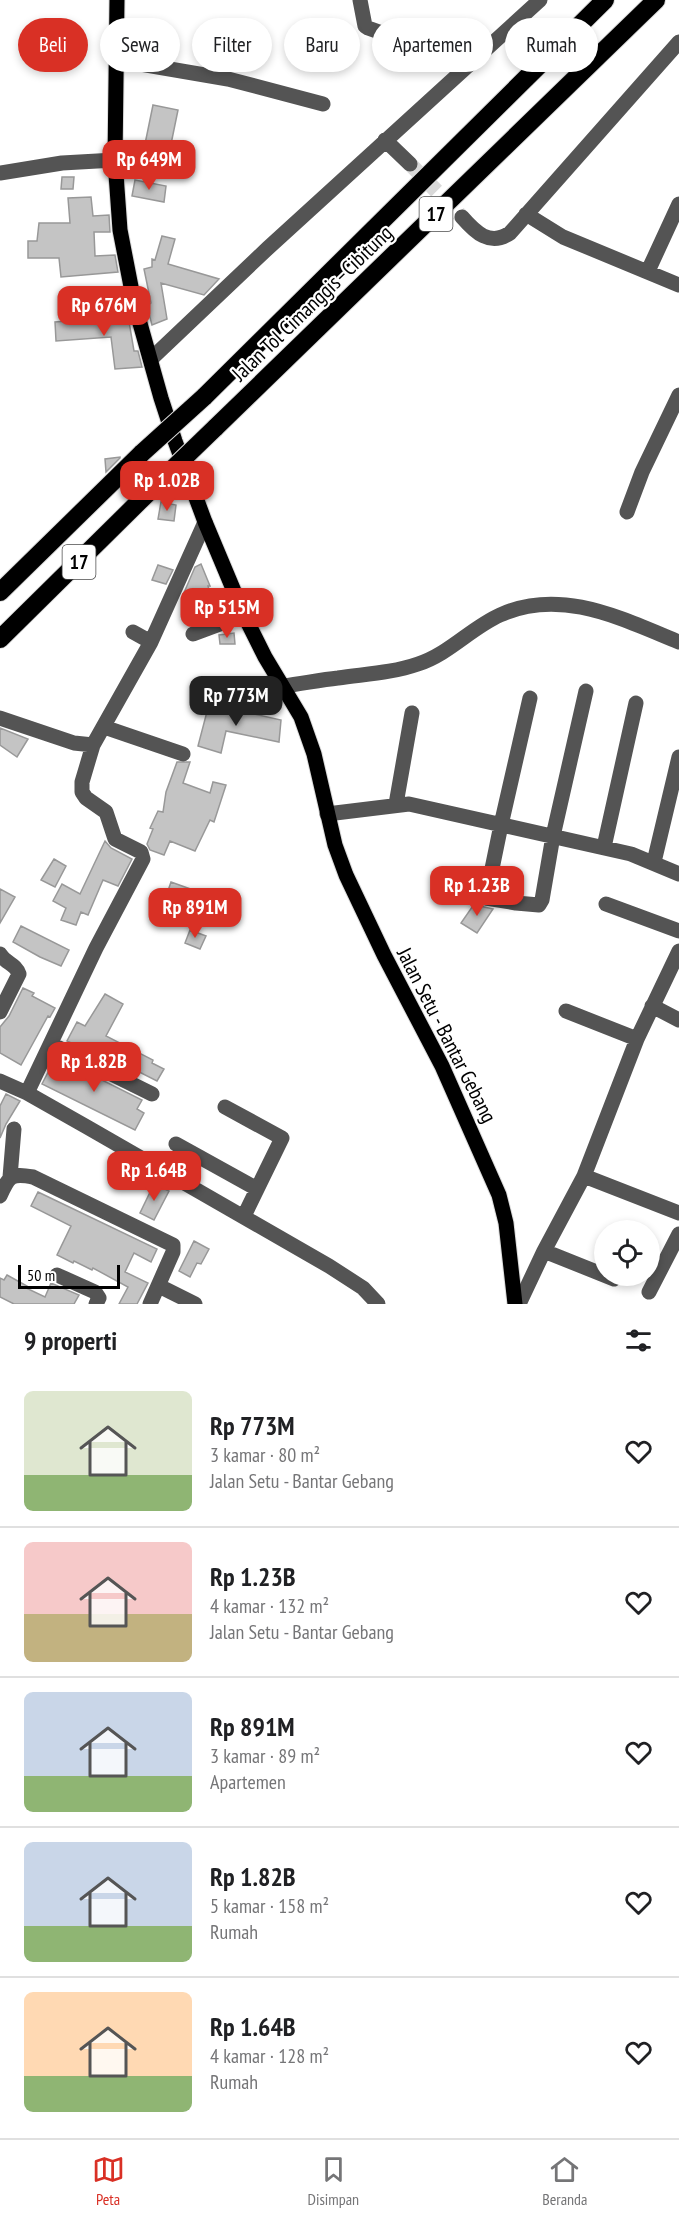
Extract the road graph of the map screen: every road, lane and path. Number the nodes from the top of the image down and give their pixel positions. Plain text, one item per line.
1 (117, 0) edge
2 (360, 0) edge
3 (540, 0) edge
4 (605, 0) edge
5 (656, 0) edge
6 (117, 18) edge
7 (372, 29) edge
8 (493, 42) edge
9 (679, 42) edge
10 (180, 71) edge
11 (117, 72) edge
12 (459, 72) edge
13 (323, 104) dead end
14 (385, 141) junction
15 (116, 160) junction
16 (410, 164) tunnel mouth
17 (0, 173) edge
18 (679, 204) edge
19 (526, 214) junction
20 (462, 217) tunnel mouth
21 (648, 271) junction
22 (679, 285) edge
23 (151, 359) junction
24 (679, 395) edge
25 (627, 512) dead end
26 (205, 522) junction
27 (0, 592) edge
28 (244, 615) junction
29 (133, 632) dead end
30 (192, 634) dead end
31 (0, 639) edge
32 (151, 642) junction
33 (679, 642) edge
34 (283, 686) junction
35 (586, 691) dead end
36 (530, 698) dead end
37 (636, 703) dead end
38 (412, 713) dead end
39 (0, 718) edge
40 (104, 727) junction
41 (93, 745) junction
42 (183, 754) dead end
43 (679, 757) edge
44 (396, 804) junction
45 (327, 814) junction
46 (501, 825) junction
47 (553, 836) junction
48 (604, 847) junction
49 (654, 862) junction
50 (679, 874) edge
51 (606, 904) dead end
52 (679, 931) edge
53 (679, 951) edge
54 (0, 954) edge
55 (652, 1006) junction
56 (1, 1008) edge
57 (566, 1011) dead end
58 (679, 1020) edge
59 (637, 1039) junction
60 (51, 1044) junction
61 (0, 1081) edge
62 (27, 1093) junction
63 (152, 1094) dead end
64 (225, 1107) dead end
65 (14, 1129) dead end
66 (176, 1144) dead end
67 (584, 1176) junction
68 (10, 1177) junction
69 (257, 1189) junction
70 (0, 1196) edge
71 (679, 1213) edge
72 (244, 1216) junction
73 (679, 1234) edge
74 (544, 1251) junction
75 (594, 1272) edge
76 (57, 1275) dead end
77 (159, 1286) junction
78 (649, 1292) dead end
79 (96, 1304) edge
80 (150, 1304) edge
81 (195, 1304) edge
82 (378, 1304) edge
83 (517, 1304) edge

1 - 6 main road, Jalan Setu - Bantar Gebang
2 - 7 street
3 - 8 street
4 - 27 highway, Jalan Tol Cimanggis–Cibitung / 17, bridge
5 - 31 highway, Jalan Tol Cimanggis–Cibitung / 17, bridge
9 - 19 street
10 - 13 street
11 - 15 main road, Jalan Setu - Bantar Gebang
12 - 14 street
14 - 16 street
14 - 23 street
15 - 17 street
15 - 23 main road, Jalan Setu - Bantar Gebang
18 - 21 street
19 - 20 street
19 - 21 street
21 - 22 street
23 - 26 main road, Jalan Setu - Bantar Gebang
24 - 25 street
26 - 28 main road, Jalan Setu - Bantar Gebang
26 - 32 street
28 - 30 street
28 - 34 main road, Jalan Setu - Bantar Gebang
29 - 32 street
32 - 40 street
33 - 34 street
34 - 45 main road, Jalan Setu - Bantar Gebang
35 - 47 street
36 - 46 street
37 - 48 street
38 - 44 street
39 - 41 street
40 - 41 street
40 - 42 street
41 - 60 street
43 - 49 street
44 - 45 street
44 - 46 street
45 - 83 main road, Jalan Setu - Bantar Gebang
46 - 47 street
46 - 47 street
47 - 48 street
48 - 49 street
49 - 50 street
51 - 52 street
53 - 55 street
54 - 56 street
55 - 58 street
55 - 59 street
57 - 59 street
59 - 67 street
60 - 62 street
60 - 63 street
61 - 62 street
62 - 72 street
64 - 69 street
65 - 68 street
66 - 69 street
67 - 71 street
67 - 74 street
68 - 70 street
68 - 77 street
69 - 72 street
72 - 82 street
73 - 78 street
74 - 75 street
74 - 83 street
76 - 79 street
77 - 80 street
77 - 81 street

